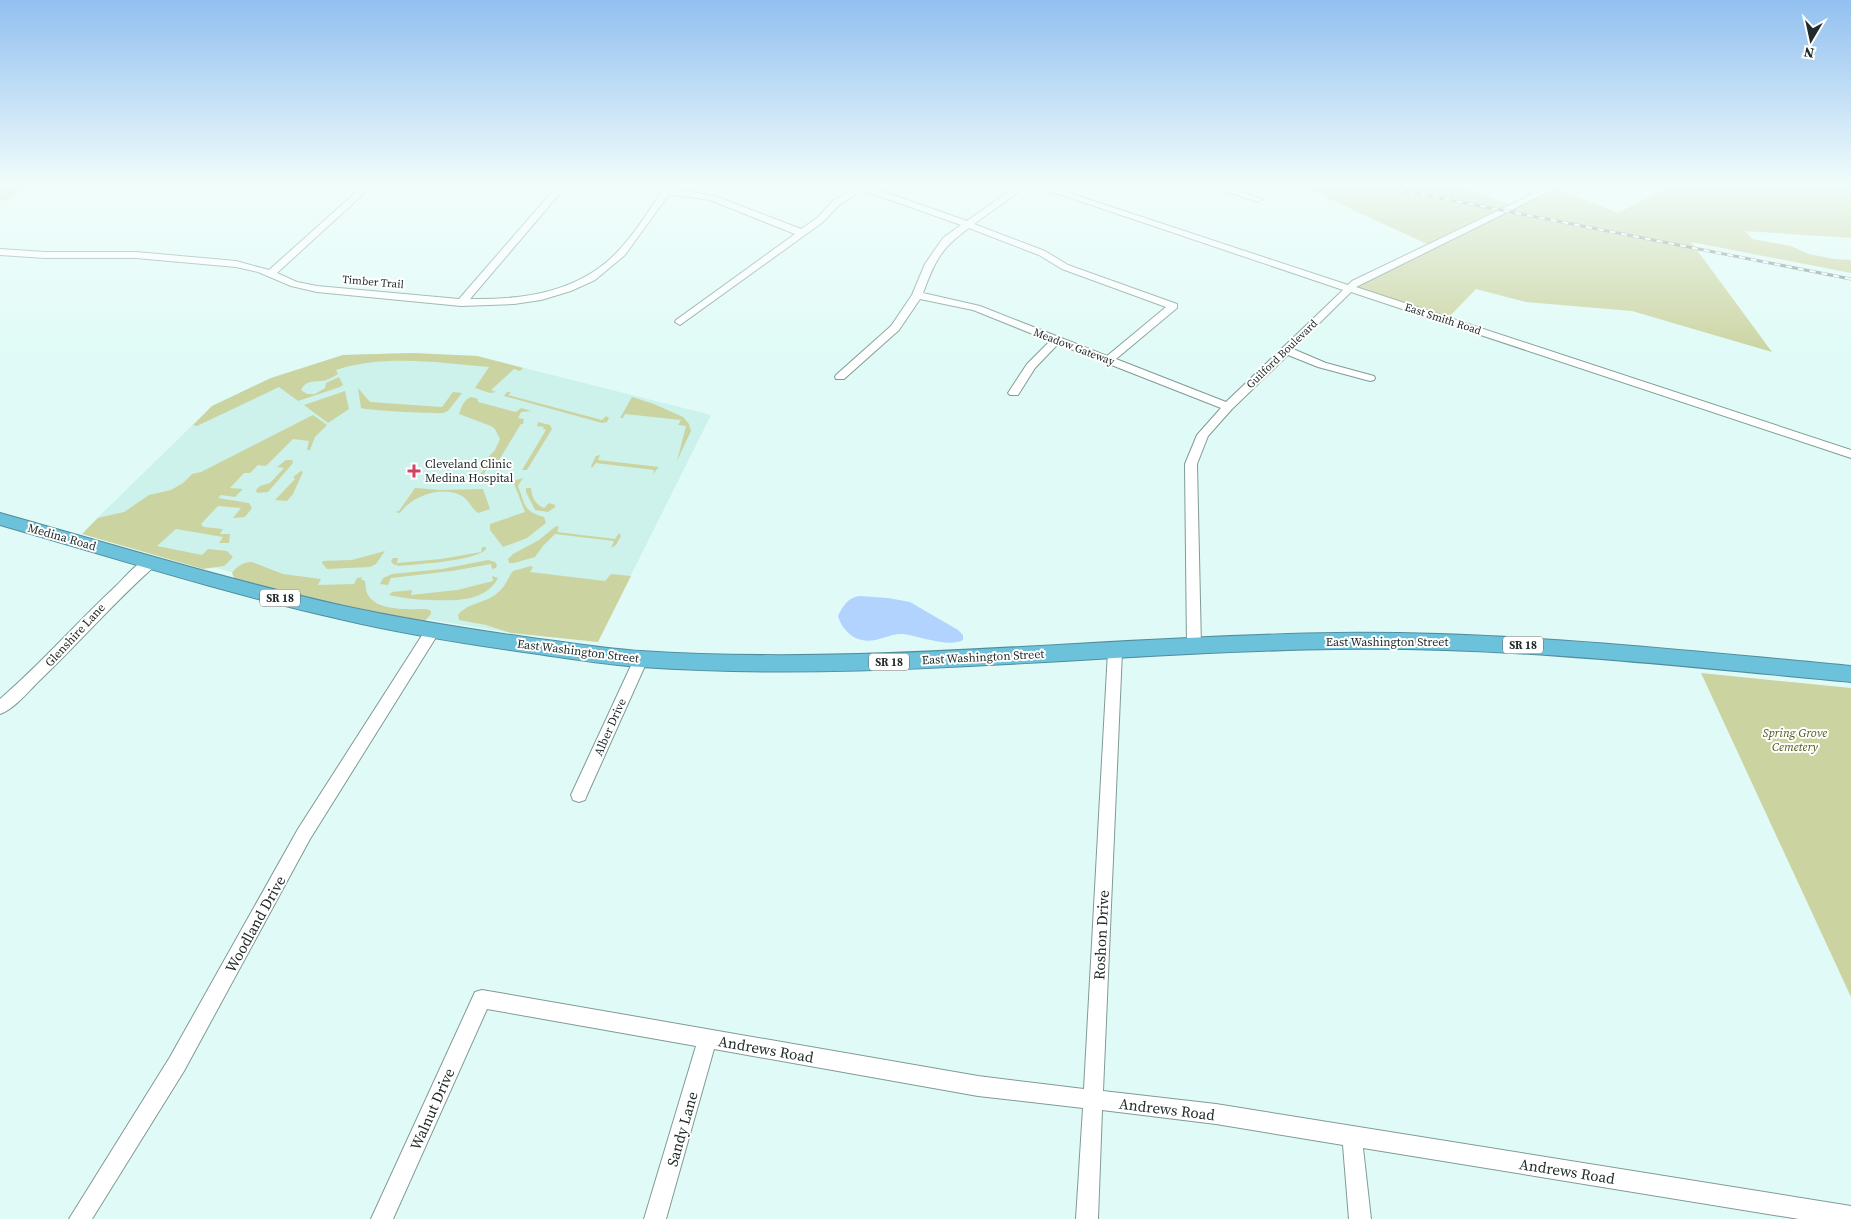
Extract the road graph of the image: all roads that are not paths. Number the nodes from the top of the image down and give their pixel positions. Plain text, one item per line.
1 (306, 242) edge
2 (514, 242) edge
3 (630, 242) edge
4 (789, 242) edge
5 (945, 242) edge
6 (1014, 242) edge
7 (1209, 242) edge
8 (1441, 242) edge
9 (0, 252) edge
10 (271, 273) junction
11 (1349, 288) junction
12 (917, 295) junction
13 (461, 303) junction
14 (680, 322) dead end
15 (1056, 340) junction
16 (1286, 350) junction
17 (1108, 360) junction
18 (840, 377) dead end
19 (1370, 378) dead end
20 (1014, 393) dead end
21 (1228, 407) junction
22 (1851, 454) edge
23 (0, 519) edge
24 (124, 554) joint
25 (151, 562) junction
26 (433, 630) junction
27 (1194, 647) junction
28 (1115, 651) junction
29 (640, 659) junction
30 (1851, 674) edge
31 (0, 708) edge
32 (579, 795) dead end
33 (482, 998) joint
34 (708, 1038) junction
35 (1093, 1100) junction
36 (1352, 1137) junction
37 (1851, 1217) edge
38 (80, 1219) edge
39 (382, 1219) edge
40 (655, 1219) edge
41 (1087, 1219) edge
42 (1360, 1219) edge

1 - 10 street
2 - 13 street
3 - 13 street, Timber Trail
4 - 14 street
5 - 12 street
6 - 17 street
7 - 11 street, East Smith Road
8 - 11 street, Guilford Boulevard
9 - 10 street, Timber Trail
10 - 13 street, Timber Trail
11 - 16 street, Guilford Boulevard
11 - 22 street, East Smith Road
12 - 15 street, Meadow Gateway
12 - 18 street
15 - 17 street, Meadow Gateway
15 - 20 street
16 - 19 street
16 - 21 street, Guilford Boulevard
17 - 21 street, Meadow Gateway
21 - 27 street, Guilford Boulevard
23 - 24 highway, Medina Road / SR 18
24 - 25 highway, East Washington Street / SR 18
25 - 26 highway, East Washington Street / SR 18
25 - 31 street, Glenshire Lane
26 - 29 highway, East Washington Street / SR 18
26 - 38 street, Woodland Drive
27 - 28 highway, East Washington Street / SR 18
27 - 30 highway, East Washington Street / SR 18
28 - 29 highway, East Washington Street / SR 18
28 - 35 street, Roshon Drive
29 - 32 street, Alber Drive
33 - 34 street, Andrews Road
33 - 39 street, Walnut Drive
34 - 35 street, Andrews Road
34 - 40 street, Sandy Lane
35 - 36 street, Andrews Road
35 - 41 street, Roshon Drive
36 - 37 street, Andrews Road
36 - 42 street

